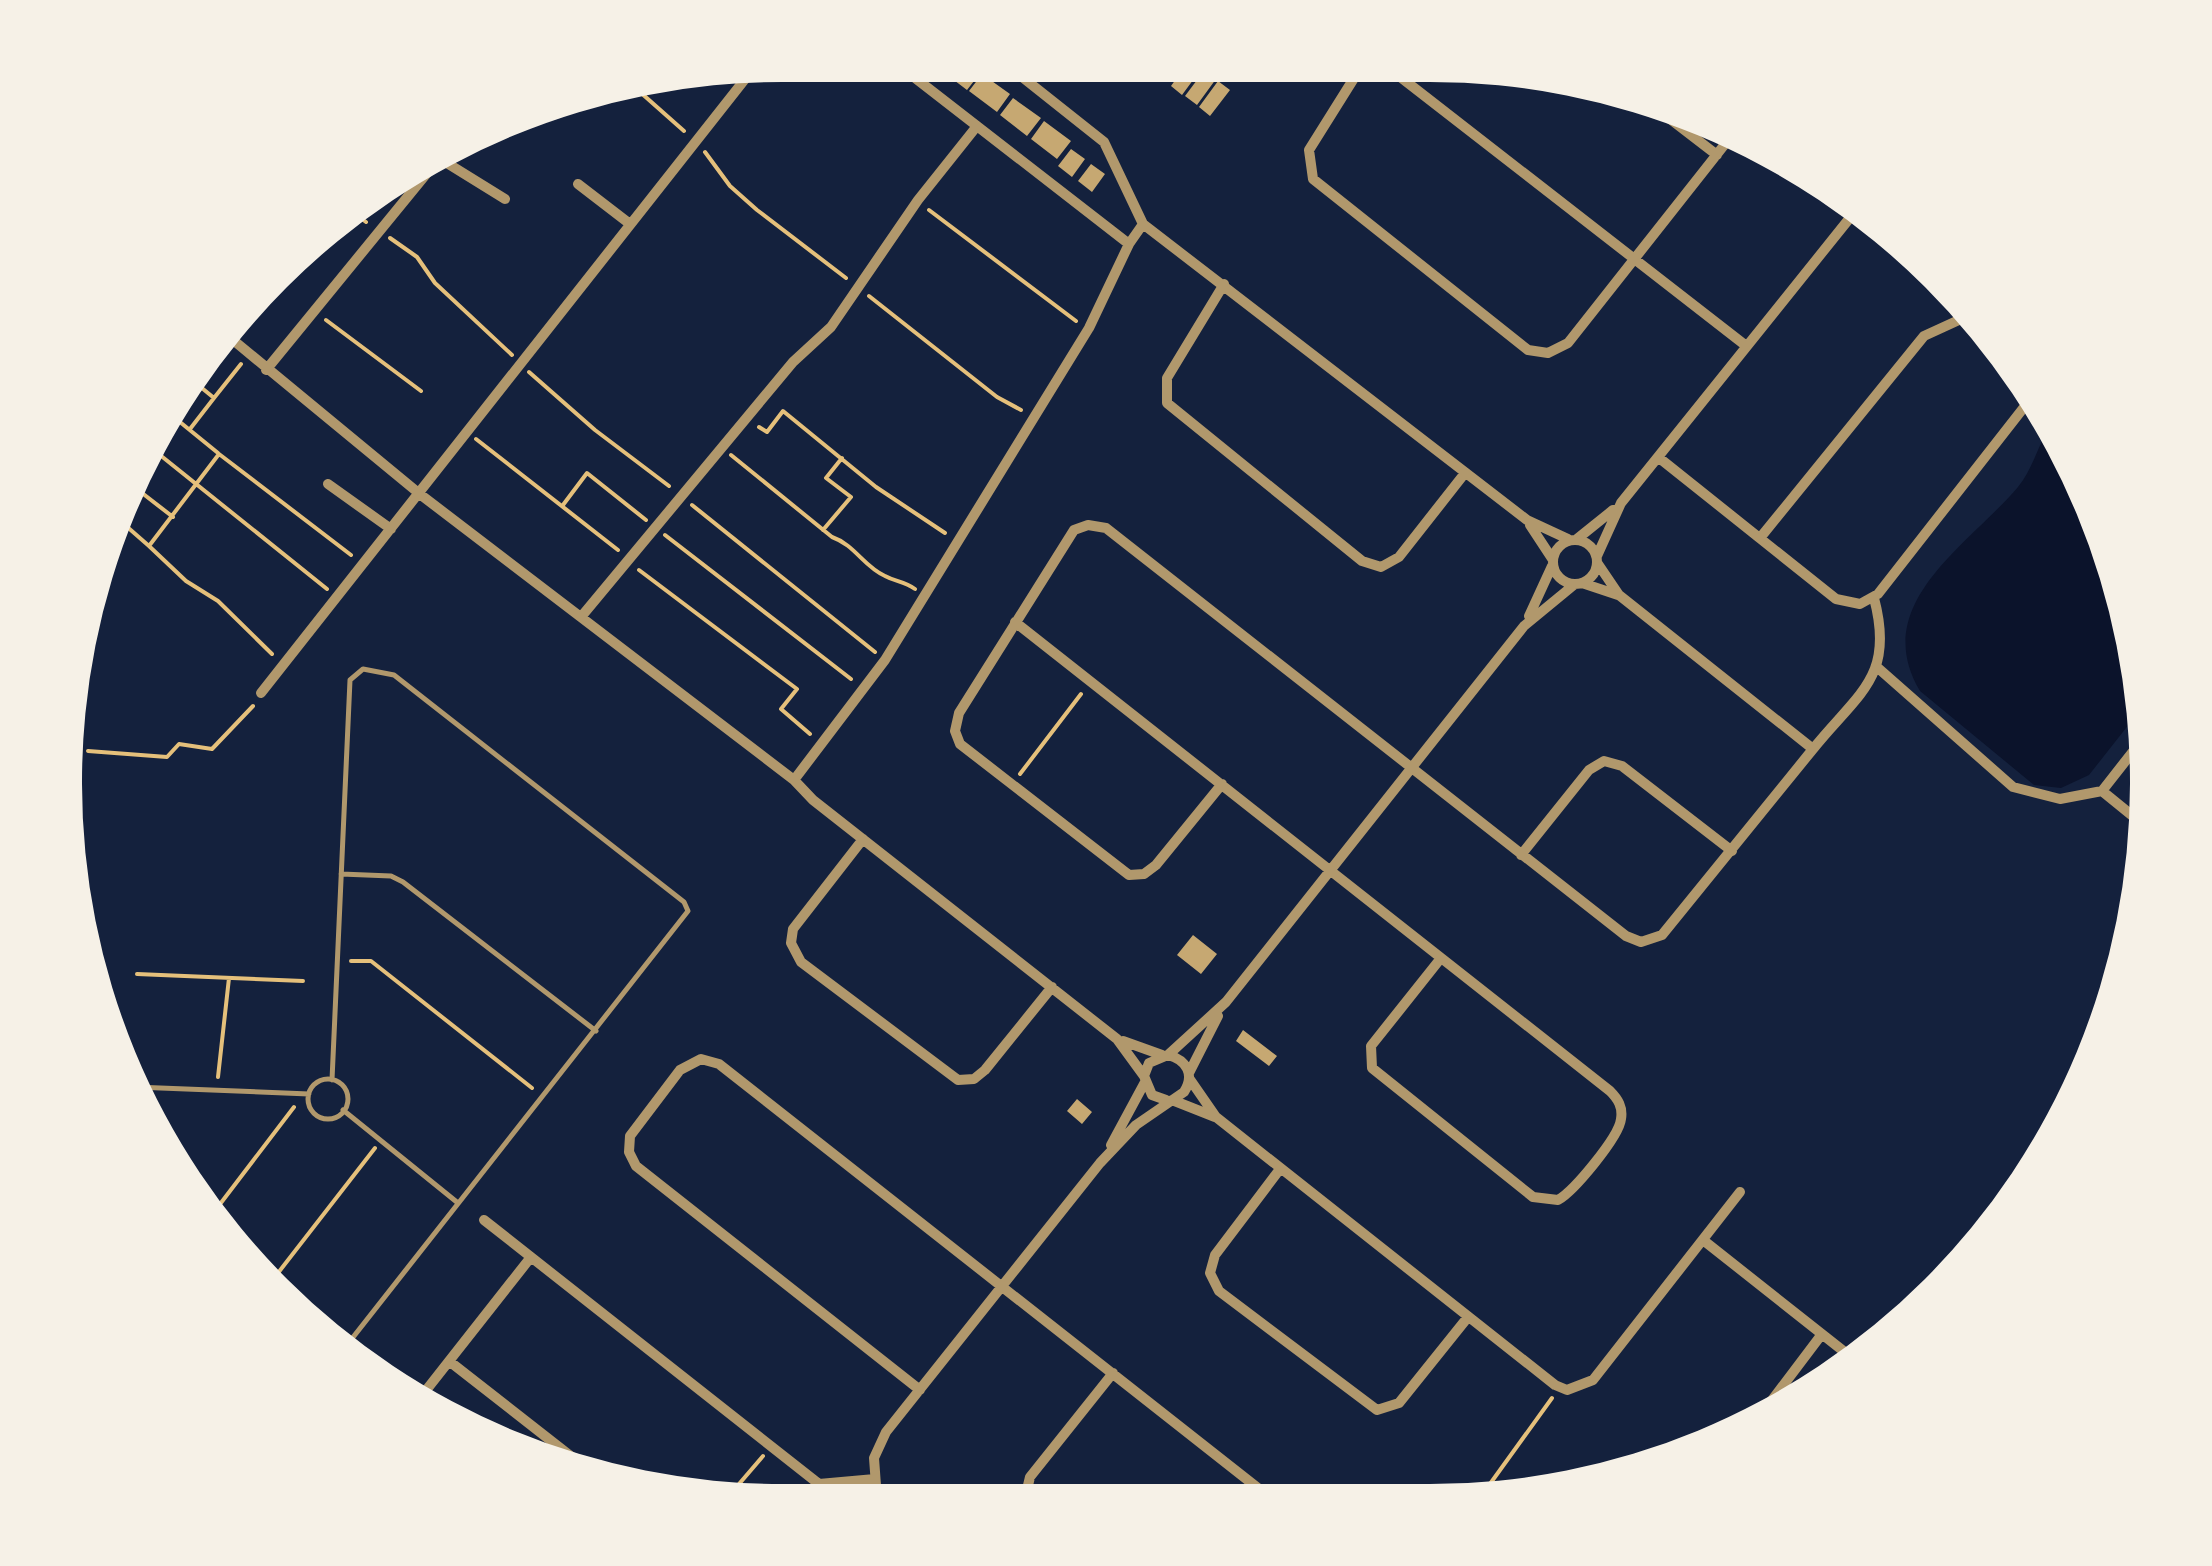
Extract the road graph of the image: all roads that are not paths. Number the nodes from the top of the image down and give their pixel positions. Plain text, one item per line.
1 (920, 82) edge
2 (1038, 82) edge
3 (1352, 82) edge
4 (1407, 82) edge
5 (741, 84) edge
6 (977, 126) junction
7 (1688, 133) edge
8 (1723, 148) edge
9 (1717, 155) junction
10 (450, 167) edge
11 (578, 184) dead end
12 (418, 186) edge
13 (505, 199) dead end
14 (1846, 221) edge
15 (630, 224) junction
16 (1143, 224) junction
17 (1129, 244) junction
18 (1635, 259) junction
19 (1224, 284) junction
20 (1956, 321) edge
21 (237, 344) edge
22 (1746, 345) junction
23 (266, 370) junction
24 (2021, 410) edge
25 (1658, 457) junction
26 (1465, 473) junction
27 (328, 484) dead end
28 (421, 494) junction
29 (1621, 503) junction
30 (1526, 520) junction
31 (391, 529) junction
32 (1760, 538) junction
33 (1573, 540) junction
34 (1598, 560) junction
35 (1552, 563) junction
36 (1578, 584) junction
37 (1619, 595) junction
38 (1874, 598) junction
39 (581, 617) junction
40 (1015, 622) junction
41 (1524, 626) junction
42 (1878, 668) junction
43 (260, 693) road end
44 (1813, 749) junction
45 (2129, 756) edge
46 (1411, 769) junction
47 (794, 780) junction
48 (1222, 784) junction
49 (2102, 790) junction
50 (2129, 812) edge
51 (863, 839) junction
52 (1732, 851) junction
53 (1522, 855) junction
54 (1330, 870) junction
55 (341, 874) junction
56 (1441, 958) junction
57 (1052, 988) junction
58 (1226, 1002) junction
59 (596, 1030) junction
60 (1117, 1039) junction
61 (1165, 1055) junction
62 (1189, 1075) junction
63 (1144, 1079) junction
64 (332, 1080) junction
65 (153, 1089) edge
66 (305, 1094) junction
67 (1169, 1100) junction
68 (344, 1110) junction
69 (1216, 1118) junction
70 (1100, 1162) junction
71 (1280, 1168) junction
72 (1740, 1192) dead end
73 (458, 1203) junction
74 (484, 1220) dead end
75 (1703, 1240) junction
76 (531, 1257) junction
77 (1002, 1286) junction
78 (1468, 1317) junction
79 (1822, 1334) junction
80 (354, 1336) edge
81 (1841, 1349) edge
82 (449, 1360) junction
83 (1113, 1374) junction
84 (428, 1387) edge
85 (920, 1390) junction
86 (1779, 1390) edge
87 (558, 1446) edge
88 (875, 1479) junction
89 (876, 1484) edge
90 (1028, 1484) edge
91 (1253, 1484) edge

1 - 6 street
2 - 16 street
3 - 18 street
4 - 18 street
5 - 15 street
6 - 17 street
6 - 39 street
7 - 9 street
8 - 9 street
9 - 18 street
10 - 13 street
11 - 15 street
12 - 23 street
14 - 22 street
15 - 28 street
16 - 17 street
16 - 19 street
17 - 47 street
18 - 22 street
19 - 26 street
19 - 26 street
20 - 32 street
21 - 23 street
22 - 25 street
23 - 28 street
24 - 38 street
25 - 29 street
25 - 32 street
26 - 30 street
27 - 31 street
28 - 31 street
28 - 39 street
29 - 33 street
29 - 34 street
30 - 33 street
30 - 35 street
31 - 43 street
32 - 38 street
33 - 34 street
33 - 35 street
34 - 36 street
34 - 37 street
35 - 36 street
35 - 41 street
36 - 37 street
36 - 41 street
37 - 44 street
38 - 42 street
39 - 47 street
40 - 46 street
40 - 48 street
40 - 48 street
41 - 46 street
42 - 44 street
42 - 49 street
44 - 52 street
45 - 49 street
46 - 53 street
46 - 54 street
47 - 51 street
48 - 54 street
49 - 50 street
51 - 57 street
51 - 57 street
52 - 53 street
52 - 53 street
54 - 56 street
54 - 58 street
55 - 59 lane
55 - 59 lane
55 - 64 lane
56 - 56 street
57 - 60 street
58 - 61 street
58 - 62 street
59 - 73 lane
60 - 61 street
60 - 63 street
61 - 62 street
61 - 63 street
62 - 67 street
62 - 69 street
63 - 67 street
63 - 70 street
64 - 66 lane
64 - 68 lane
65 - 66 lane
66 - 68 lane
67 - 69 street
67 - 70 street
68 - 73 lane
69 - 71 street
70 - 77 street
71 - 78 street
71 - 78 street
72 - 75 street
73 - 80 lane
74 - 76 street
75 - 78 street
75 - 79 street
76 - 82 street
76 - 88 street
77 - 83 street
77 - 85 street
77 - 85 street
79 - 81 street
79 - 86 street
82 - 84 street
82 - 87 street
83 - 90 street
83 - 91 street
85 - 88 street
88 - 89 street

